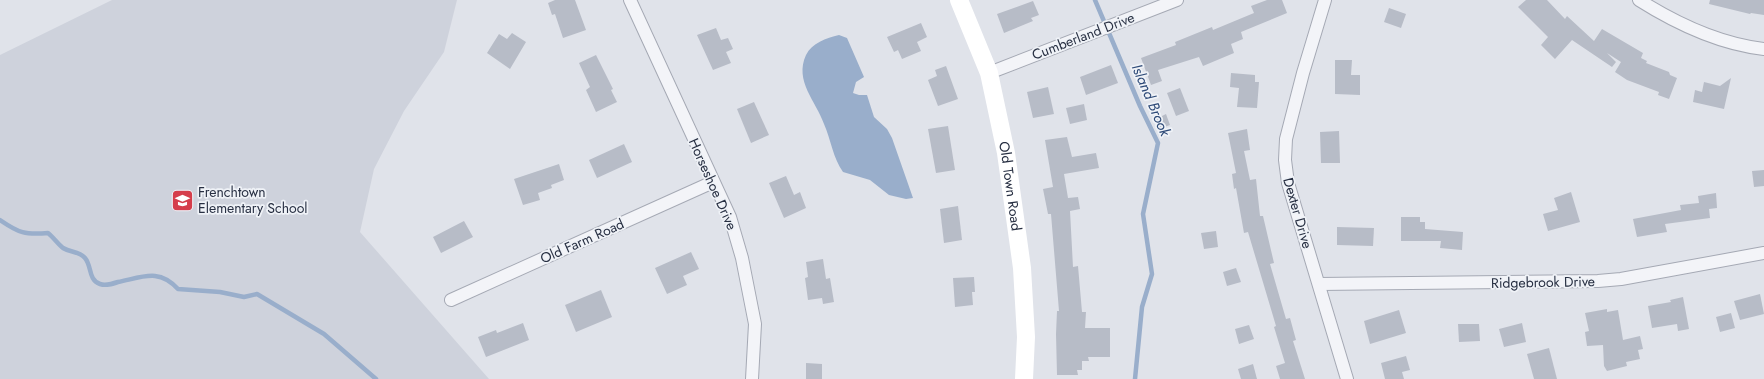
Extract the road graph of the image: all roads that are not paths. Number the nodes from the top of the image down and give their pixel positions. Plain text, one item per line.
1 (630, 0) edge
2 (959, 0) edge
3 (1177, 0) edge
4 (1325, 0) edge
5 (1639, 0) edge
6 (1764, 49) edge
7 (989, 73) junction
8 (713, 182) junction
9 (1764, 253) edge
10 (1319, 284) junction
11 (452, 300) dead end
12 (752, 379) edge
13 (1024, 379) edge
14 (1347, 379) edge

1 - 8 street, Horseshoe Drive
2 - 7 main road, Old Town Road
3 - 7 street, Cumberland Drive
4 - 10 street, Dexter Drive
5 - 6 street
7 - 13 main road, Old Town Road
8 - 11 street, Old Farm Road
8 - 12 street, Horseshoe Drive
9 - 10 street, Ridgebrook Drive
10 - 14 street, Dexter Drive

